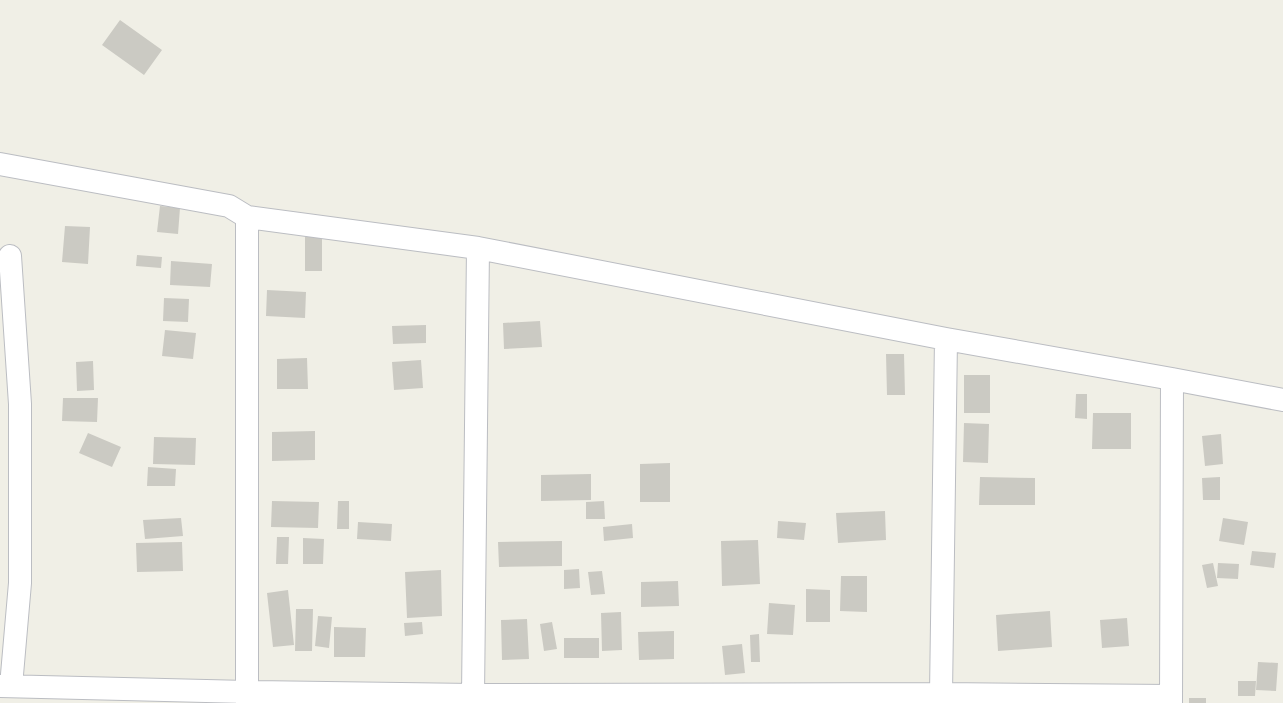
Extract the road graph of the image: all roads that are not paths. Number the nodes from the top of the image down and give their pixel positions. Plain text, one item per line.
1 (0, 164) edge
2 (247, 217) junction
3 (478, 248) junction
4 (10, 256) dead end
5 (946, 339) junction
6 (1172, 378) junction
7 (1283, 400) edge
8 (6, 686) edge
9 (940, 694) junction
10 (473, 695) junction
11 (247, 698) edge
12 (716, 699) edge
13 (1171, 699) edge

1 - 2 street
2 - 3 street
2 - 11 street
3 - 5 street
3 - 10 street
4 - 8 street
5 - 6 street
5 - 9 street
6 - 7 street
6 - 13 street
8 - 11 street
9 - 12 street
9 - 13 street
10 - 11 street
10 - 12 street

